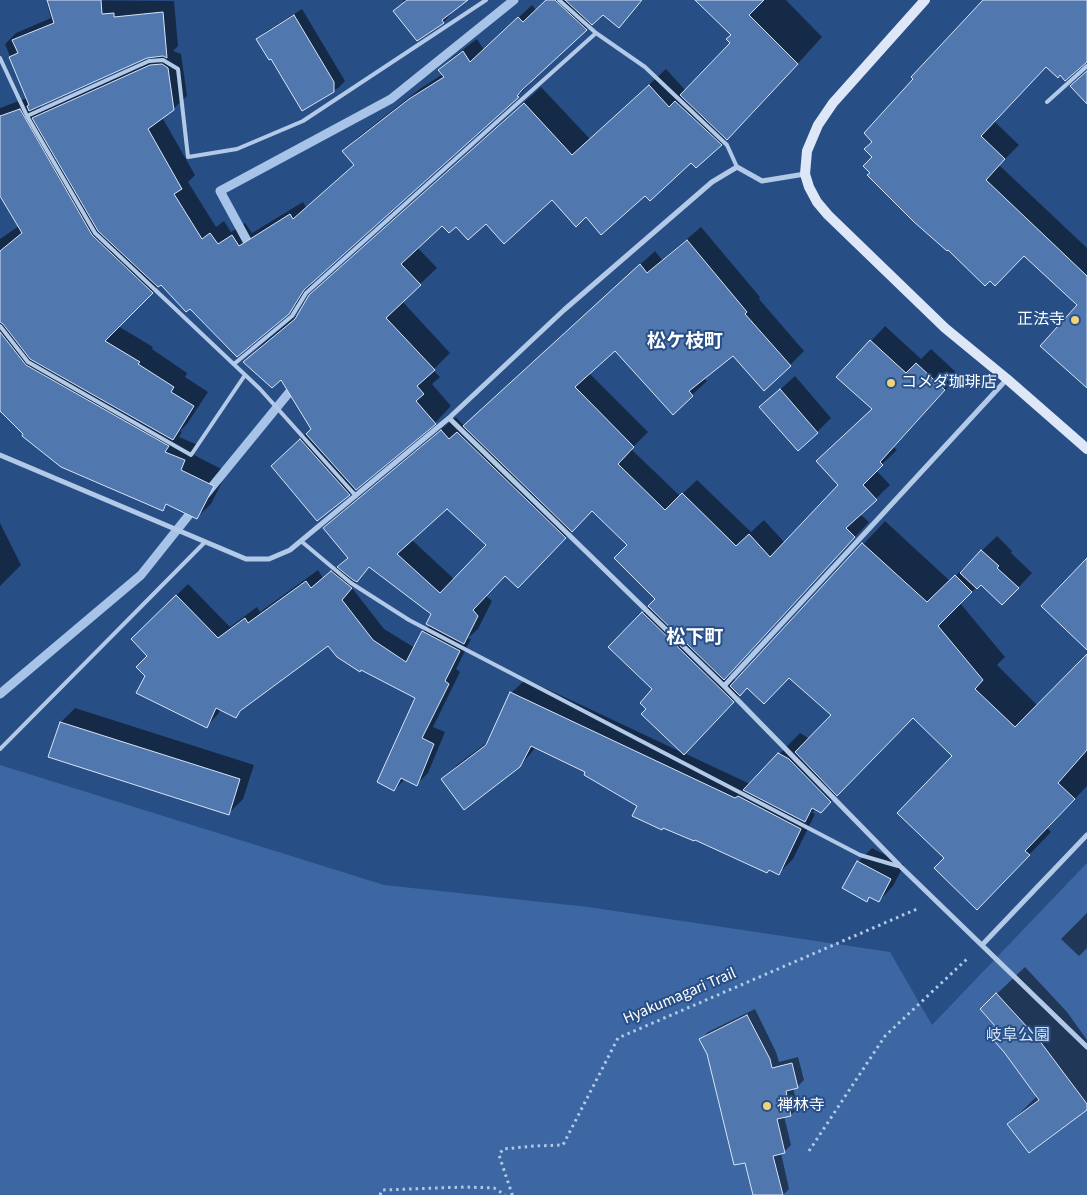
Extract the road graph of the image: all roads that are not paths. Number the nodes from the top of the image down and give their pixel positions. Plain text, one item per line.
1 (486, 0) edge
2 (559, 0) edge
3 (925, 0) edge
4 (596, 33) junction
5 (0, 58) edge
6 (1087, 66) edge
7 (1047, 102) dead end
8 (27, 116) junction
9 (737, 168) junction
10 (805, 174) junction
11 (0, 326) edge
12 (234, 364) junction
13 (245, 375) junction
14 (1007, 379) junction
15 (449, 418) junction
16 (1087, 449) edge
17 (0, 456) edge
18 (356, 496) junction
19 (301, 541) junction
20 (205, 542) junction
21 (724, 686) junction
22 (0, 749) edge
23 (1087, 835) edge
24 (900, 866) junction
25 (982, 945) junction
26 (1087, 1047) edge

1 - 8 lane
2 - 4 lane
3 - 10 street
4 - 9 lane
4 - 12 lane
5 - 8 lane
6 - 7 lane
8 - 12 lane
9 - 10 street
9 - 15 street
10 - 14 street
11 - 13 lane
12 - 13 lane
13 - 18 lane
14 - 16 street
14 - 21 street
15 - 18 street
15 - 21 street
17 - 20 street
18 - 19 street
19 - 20 street
19 - 24 lane
20 - 22 lane
21 - 24 street
23 - 25 street
24 - 25 street
25 - 26 street

